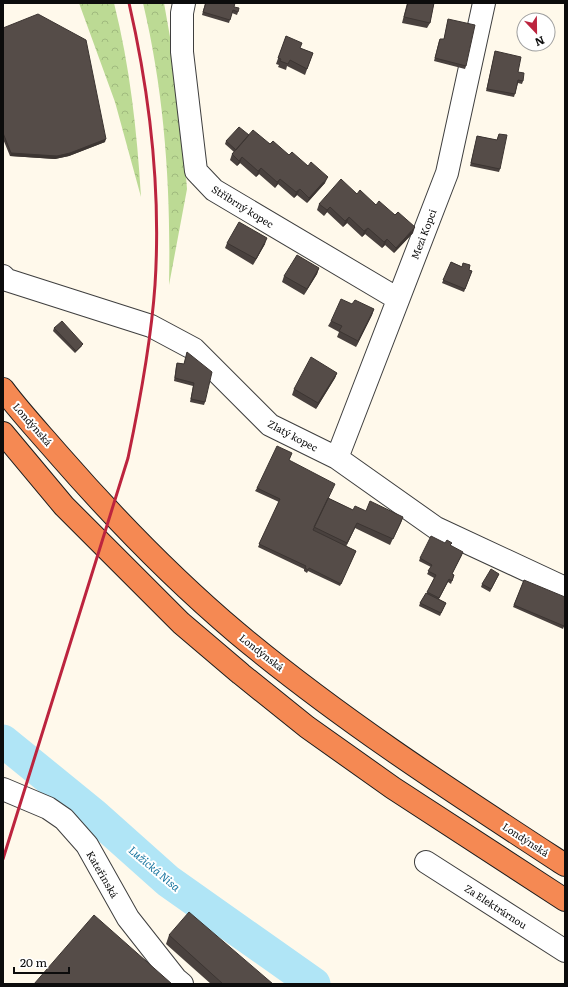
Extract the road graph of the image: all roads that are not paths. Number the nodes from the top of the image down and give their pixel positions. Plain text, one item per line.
1 (184, 3) edge
2 (484, 3) edge
3 (3, 276) edge
4 (398, 299) junction
5 (3, 389) edge
6 (3, 433) edge
7 (337, 458) junction
8 (565, 588) edge
9 (3, 789) edge
10 (426, 862) dead end
11 (565, 865) edge
12 (565, 900) edge
13 (565, 951) edge
14 (182, 984) edge

1 - 4 street, Stříbrný kopec
2 - 4 street, Mezi Kopci
3 - 7 street, Zlatý kopec
4 - 7 street, Mezi Kopci
5 - 11 highway, Londýnská
6 - 12 highway
7 - 8 street, Zlatý kopec
9 - 14 street, Kateřinská
10 - 13 street, Za Elektrárnou

